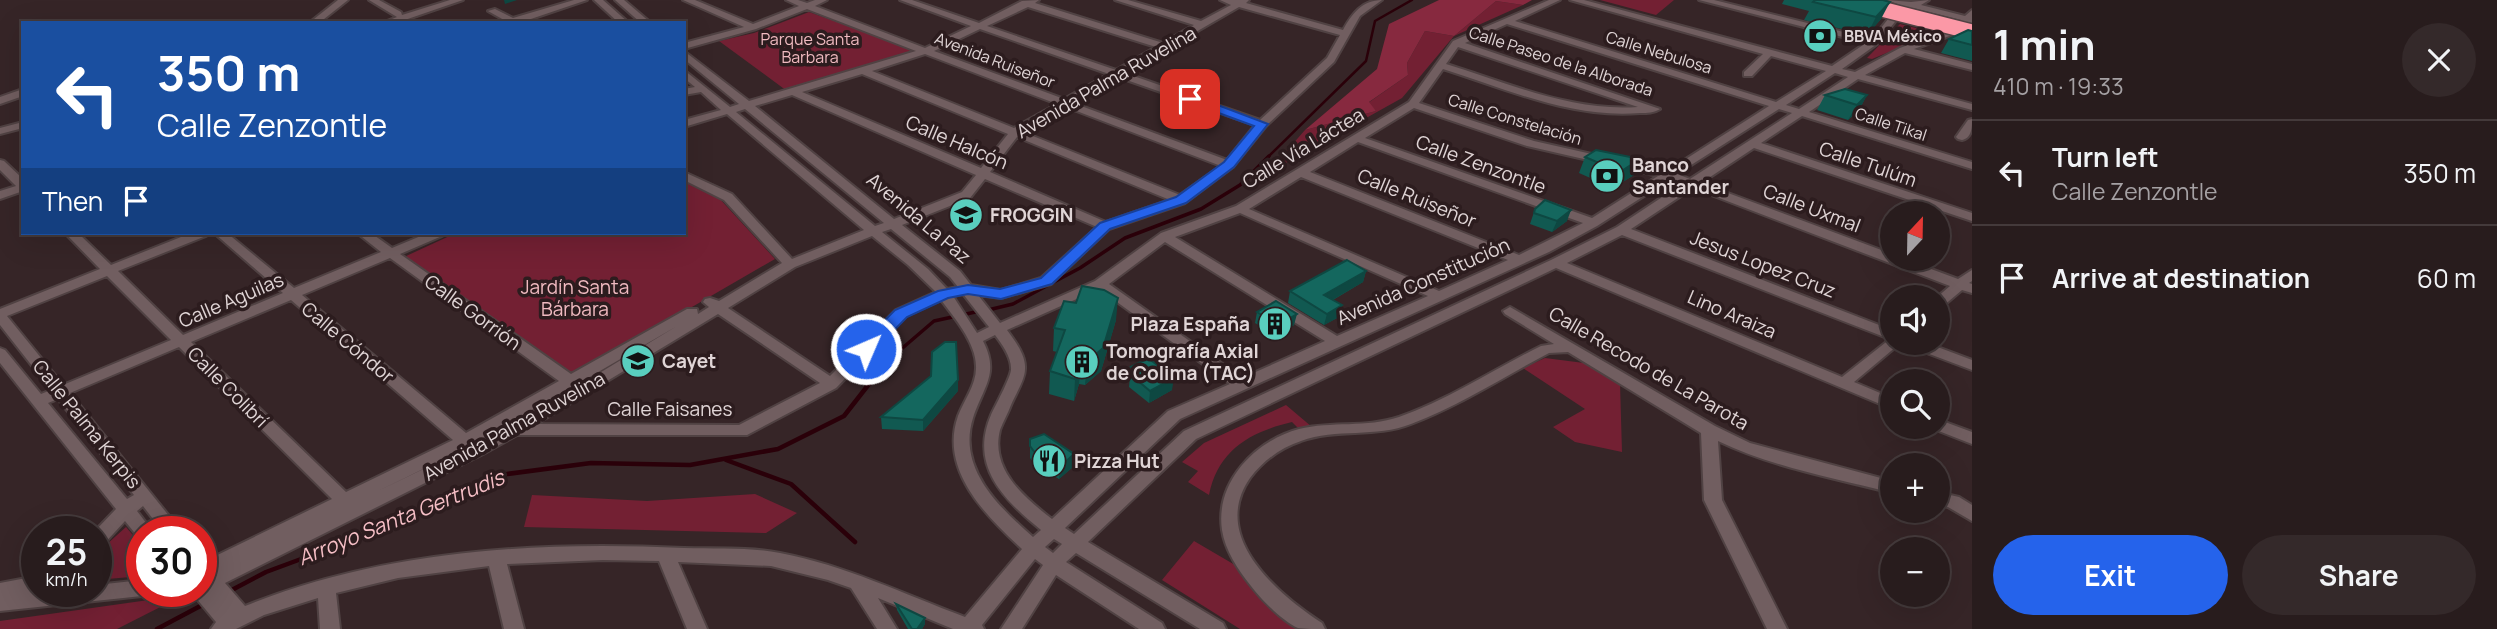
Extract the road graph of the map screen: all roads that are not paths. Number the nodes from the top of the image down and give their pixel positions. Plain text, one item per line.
1 (344, 0) edge
2 (373, 0) edge
3 (444, 0) edge
4 (459, 0) edge
5 (583, 0) edge
6 (598, 0) edge
7 (619, 0) edge
8 (687, 0) edge
9 (790, 0) edge
10 (823, 0) edge
11 (904, 0) edge
12 (1119, 0) edge
13 (1224, 0) edge
14 (1378, 0) edge
15 (1556, 0) edge
16 (1574, 0) edge
17 (1595, 0) edge
18 (1703, 0) edge
19 (1872, 0) edge
20 (1891, 0) edge
21 (1925, 0) edge
22 (1027, 1) edge
23 (1242, 2) edge
24 (1721, 2) edge
25 (1836, 2) edge
26 (1911, 5) junction
27 (807, 7) junction
28 (492, 11) dead end
29 (406, 13) junction
30 (1891, 19) junction
31 (1971, 19) edge
32 (316, 21) edge
33 (384, 21) edge
34 (384, 21) edge
35 (508, 21) edge
36 (513, 21) edge
37 (623, 21) edge
38 (645, 21) edge
39 (1509, 22) junction
40 (1203, 25) junction
41 (980, 26) junction
42 (753, 27) junction
43 (1972, 32) edge
44 (1949, 33) junction
45 (1346, 34) junction
46 (1972, 40) edge
47 (1874, 42) junction
48 (1457, 44) junction
49 (686, 47) edge
50 (1165, 47) junction
51 (1903, 50) junction
52 (926, 51) junction
53 (1769, 52) junction
54 (1441, 65) junction
55 (1972, 67) edge
56 (1836, 68) junction
57 (864, 71) junction
58 (1118, 74) junction
59 (1748, 74) dead end
60 (1859, 74) junction
61 (686, 75) edge
62 (703, 89) junction
63 (686, 92) edge
64 (794, 92) junction
65 (21, 93) edge
66 (0, 101) edge
67 (1972, 101) edge
68 (1065, 103) junction
69 (749, 104) junction
70 (1413, 104) junction
71 (1780, 105) junction
72 (1972, 107) edge
73 (728, 110) junction
74 (1801, 112) junction
75 (1972, 122) edge
76 (686, 123) edge
77 (1262, 124) junction
78 (21, 126) edge
79 (0, 131) edge
80 (1015, 132) junction
81 (1962, 137) dead end
82 (1356, 138) junction
83 (1753, 144) junction
84 (0, 163) edge
85 (1229, 165) junction
86 (1972, 166) edge
87 (1300, 172) junction
88 (980, 173) junction
89 (1668, 175) junction
90 (686, 176) edge
91 (1690, 183) junction
92 (21, 184) edge
93 (21, 187) edge
94 (0, 195) edge
95 (1181, 200) junction
96 (1240, 209) junction
97 (1972, 217) edge
98 (894, 223) junction
99 (1593, 223) junction
100 (1105, 226) junction
101 (868, 228) junction
102 (1621, 230) junction
103 (73, 235) edge
104 (180, 235) edge
105 (195, 235) edge
106 (222, 235) edge
107 (366, 235) edge
108 (434, 235) edge
109 (1165, 236) junction
110 (392, 254) junction
111 (787, 260) junction
112 (1519, 260) junction
113 (1556, 263) junction
114 (106, 267) junction
115 (1972, 274) edge
116 (1100, 285) junction
117 (1966, 287) edge
118 (968, 289) junction
119 (293, 295) junction
120 (943, 295) junction
121 (1439, 296) junction
122 (1950, 296) edge
123 (713, 304) junction
124 (0, 306) edge
125 (1510, 311) dead end
126 (0, 315) edge
127 (994, 323) junction
128 (1880, 330) edge
129 (975, 339) junction
130 (182, 341) junction
131 (1335, 341) junction
132 (1570, 347) junction
133 (0, 353) edge
134 (1880, 353) edge
135 (1945, 355) edge
136 (1972, 365) edge
137 (831, 384) junction
138 (1240, 384) junction
139 (1843, 384) junction
140 (577, 386) junction
141 (61, 392) junction
142 (1217, 394) junction
143 (1880, 399) edge
144 (38, 401) junction
145 (1241, 413) junction
146 (509, 425) junction
147 (1950, 429) edge
148 (1709, 430) junction
149 (1972, 438) edge
150 (471, 445) junction
151 (1880, 484) edge
152 (144, 496) junction
153 (1950, 501) edge
154 (349, 506) junction
155 (124, 511) junction
156 (1972, 514) edge
157 (129, 516) edge
158 (160, 516) edge
159 (112, 524) edge
160 (1052, 528) junction
161 (1074, 542) junction
162 (1034, 547) junction
163 (665, 554) junction
164 (496, 557) junction
165 (1055, 562) junction
166 (859, 583) junction
167 (21, 586) edge
168 (326, 587) junction
169 (126, 590) edge
170 (0, 591) edge
171 (217, 595) edge
172 (217, 596) edge
173 (0, 603) edge
174 (970, 628) edge
175 (330, 629) edge
176 (514, 629) edge
177 (697, 629) edge
178 (887, 629) edge
179 (1011, 629) edge
180 (1156, 629) edge
181 (1216, 629) edge
182 (1315, 629) edge
183 (1777, 629) edge

1 - 32 street
2 - 29 street
3 - 29 street
4 - 29 street
5 - 36 street
6 - 37 street
7 - 38 street
8 - 42 street
9 - 27 street, Avenida Ruiseñor
10 - 27 street
11 - 41 street
12 - 40 street
13 - 23 street
14 - 45 street, Calle Faisanes
15 - 39 street, Calle Vía Láctea
16 - 53 street
17 - 56 street
18 - 24 street
19 - 25 street
19 - 31 highway
20 - 26 street
21 - 26 street, Avenida Constitución
22 - 41 street
22 - 50 street
23 - 40 street, Avenida Palma Ruvelina
23 - 45 street
24 - 47 street
25 - 30 street
25 - 43 highway, bridge
26 - 30 street, Avenida Constitución
26 - 31 street
27 - 42 street
27 - 52 street, Avenida Ruiseñor
28 - 35 street
29 - 33 street
29 - 34 street
30 - 44 street
30 - 47 street, Avenida Constitución
31 - 44 street, Avenida Constitución
39 - 48 street, Calle Vía Láctea
39 - 71 street, Calle Nebulosa
40 - 50 street, Avenida Palma Ruvelina
41 - 52 street
41 - 58 street
42 - 49 street
44 - 46 street
44 - 51 street, Avenida Constitución
45 - 77 street, Calle Faisanes
47 - 56 street, Avenida Constitución
48 - 54 street, Calle Vía Láctea
48 - 54 street, Calle Paseo de la Alborada
49 - 69 street, Avenida La Paz
50 - 58 street, Avenida Palma Ruvelina
51 - 55 street
51 - 60 street, Avenida Constitución
52 - 57 street
52 - 68 street, Avenida Ruiseñor
53 - 56 street
53 - 59 street
54 - 70 street, Calle Vía Láctea
56 - 60 street
56 - 71 street, Avenida Constitución
57 - 64 street
57 - 80 street
58 - 68 street, Avenida Palma Ruvelina
58 - 77 street
60 - 67 street
60 - 72 street
60 - 74 street, Avenida Constitución
61 - 62 street, Avenida La Paz
62 - 63 street
62 - 73 street, Avenida La Paz
64 - 69 street
64 - 88 street, Calle Halcón
65 - 66 street
68 - 80 street, Avenida Palma Ruvelina
68 - 85 street, Avenida Ruiseñor
69 - 73 street
69 - 98 street, Avenida La Paz
70 - 82 street, Calle Vía Láctea
70 - 89 street, Calle Constelación
71 - 74 street, Calle Nebulosa
71 - 89 street, Avenida Constitución
73 - 76 street
73 - 101 street, Avenida La Paz
74 - 83 street, Avenida Constitución
74 - 86 street, Calle Tikal
75 - 81 street
77 - 85 street, Calle Faisanes
78 - 79 street
80 - 88 street, Avenida Palma Ruvelina
80 - 95 street
82 - 87 street, Calle Vía Láctea
82 - 99 street, Calle Zenzontle
83 - 91 street, Avenida Constitución
83 - 97 street, Calle Tulúm
84 - 92 street
85 - 95 street, Calle Faisanes
87 - 96 street, Calle Vía Láctea
87 - 112 street, Calle Ruiseñor
88 - 98 street, Avenida Palma Ruvelina
88 - 100 street, Calle Halcón
89 - 91 street, Calle Constelación
89 - 99 street, Avenida Constitución
90 - 111 street
91 - 102 street, Avenida Constitución
91 - 117 street, Calle Uxmal
93 - 94 street
95 - 100 street, Calle Faisanes
96 - 109 street, Calle Vía Láctea
96 - 121 street
98 - 101 street, Avenida Palma Ruvelina
98 - 118 street, Avenida La Paz
99 - 112 street, Avenida Constitución
100 - 118 street, Calle Faisanes
101 - 111 street, Avenida Palma Ruvelina
101 - 120 street, Avenida La Paz
102 - 113 street, Avenida Constitución
102 - 128 street, Jesus Lopez Cruz
103 - 114 street, Calle Colibrí
104 - 114 street
105 - 114 street
106 - 119 street, Calle Cóndor
107 - 110 street, Calle Gorrión
108 - 110 street, Calle Aguilas
109 - 116 street, Calle Vía Láctea
109 - 131 street
110 - 119 street, Calle Aguilas
110 - 140 street, Calle Gorrión
111 - 123 street, Avenida Palma Ruvelina
112 - 121 street, Avenida Constitución
113 - 139 street, Lino Araiza
113 - 145 street, Avenida Constitución
114 - 124 street
114 - 126 street
114 - 130 street, Calle Colibrí
115 - 117 street
116 - 127 street, Calle Vía Láctea
116 - 138 street
117 - 122 street
118 - 120 street, Calle Faisanes
118 - 127 street, Avenida La Paz
119 - 130 street, Calle Aguilas
119 - 150 street, Calle Cóndor
120 - 129 street, Avenida La Paz
120 - 137 street, Calle Faisanes
121 - 131 street, Avenida Constitución
123 - 137 street
123 - 140 street, Avenida Palma Ruvelina
125 - 132 street, Calle Recodo de La Parota
126 - 141 street, Calle Palma Kerpis
127 - 129 street, Calle Vía Láctea
127 - 160 street, Avenida La Paz
129 - 162 street, Avenida La Paz
130 - 141 street, Calle Aguilas
130 - 154 street, Calle Colibrí
131 - 138 street, Avenida Constitución
132 - 148 street, Calle Recodo de La Parota
132 - 182 street
133 - 144 street, Calle Palma Kerpis
134 - 139 street
135 - 136 street
137 - 146 street, Calle Faisanes
138 - 142 street, Avenida Constitución
139 - 143 street, Lino Araiza
140 - 146 street, Avenida Palma Ruvelina
141 - 144 street, Calle Aguilas
141 - 152 street, Calle Palma Kerpis
142 - 145 street
142 - 160 street, Avenida Constitución
144 - 155 street, Calle Palma Kerpis
145 - 161 street, Avenida Constitución
146 - 150 street, Avenida Palma Ruvelina
147 - 149 street
148 - 151 street, Calle Recodo de La Parota
148 - 183 street
150 - 154 street, Avenida Palma Ruvelina
152 - 155 street
152 - 158 street, Calle Palma Kerpis
153 - 156 street
154 - 171 street, Avenida Palma Ruvelina
155 - 157 street, Calle Palma Kerpis
155 - 159 street
160 - 161 street, Avenida La Paz
160 - 162 street, Avenida Constitución
161 - 165 street, Avenida Constitución
161 - 181 street, Avenida La Paz
162 - 165 street, Avenida La Paz
162 - 174 street, Avenida Constitución
163 - 164 street
163 - 166 street
163 - 177 street
164 - 168 street
164 - 176 street
165 - 179 street, Avenida Constitución
165 - 180 street, Avenida La Paz
166 - 174 street
166 - 178 street
167 - 170 street
168 - 172 street
168 - 175 street
169 - 173 street

